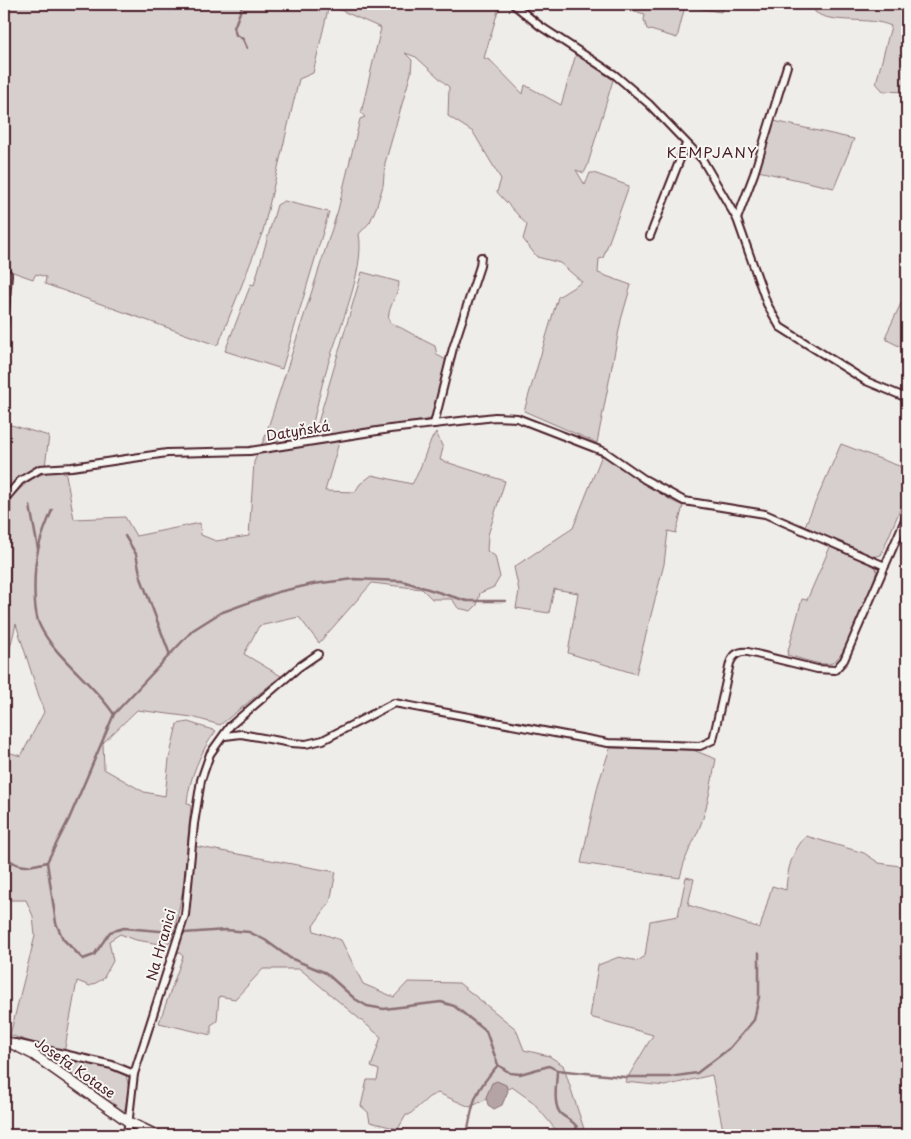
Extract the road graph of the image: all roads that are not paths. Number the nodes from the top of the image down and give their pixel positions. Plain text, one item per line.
1 (512, 4) edge
2 (788, 66) dead end
3 (686, 144) junction
4 (737, 218) junction
5 (650, 236) dead end
6 (481, 257) dead end
7 (8, 274) dead end
8 (4, 326) edge
9 (907, 398) edge
10 (434, 424) junction
11 (4, 500) edge
12 (907, 515) edge
13 (885, 566) junction
14 (318, 654) dead end
15 (225, 736) junction
16 (8, 1041) edge
17 (134, 1074) junction
18 (129, 1122) junction
19 (127, 1135) edge
20 (156, 1135) edge

1 - 3 street
2 - 4 street
3 - 4 street
3 - 5 street
4 - 9 street
6 - 10 street
7 - 8 street
10 - 11 street, Datyňská
10 - 13 street, Datyňská
12 - 13 street
13 - 15 street
14 - 15 street, Na Hranici
15 - 17 street, Na Hranici
16 - 17 street
16 - 18 street, Josefa Kotase
17 - 18 street, Na Hranici
18 - 19 street, Na Hranici
18 - 20 street, Josefa Kotase

